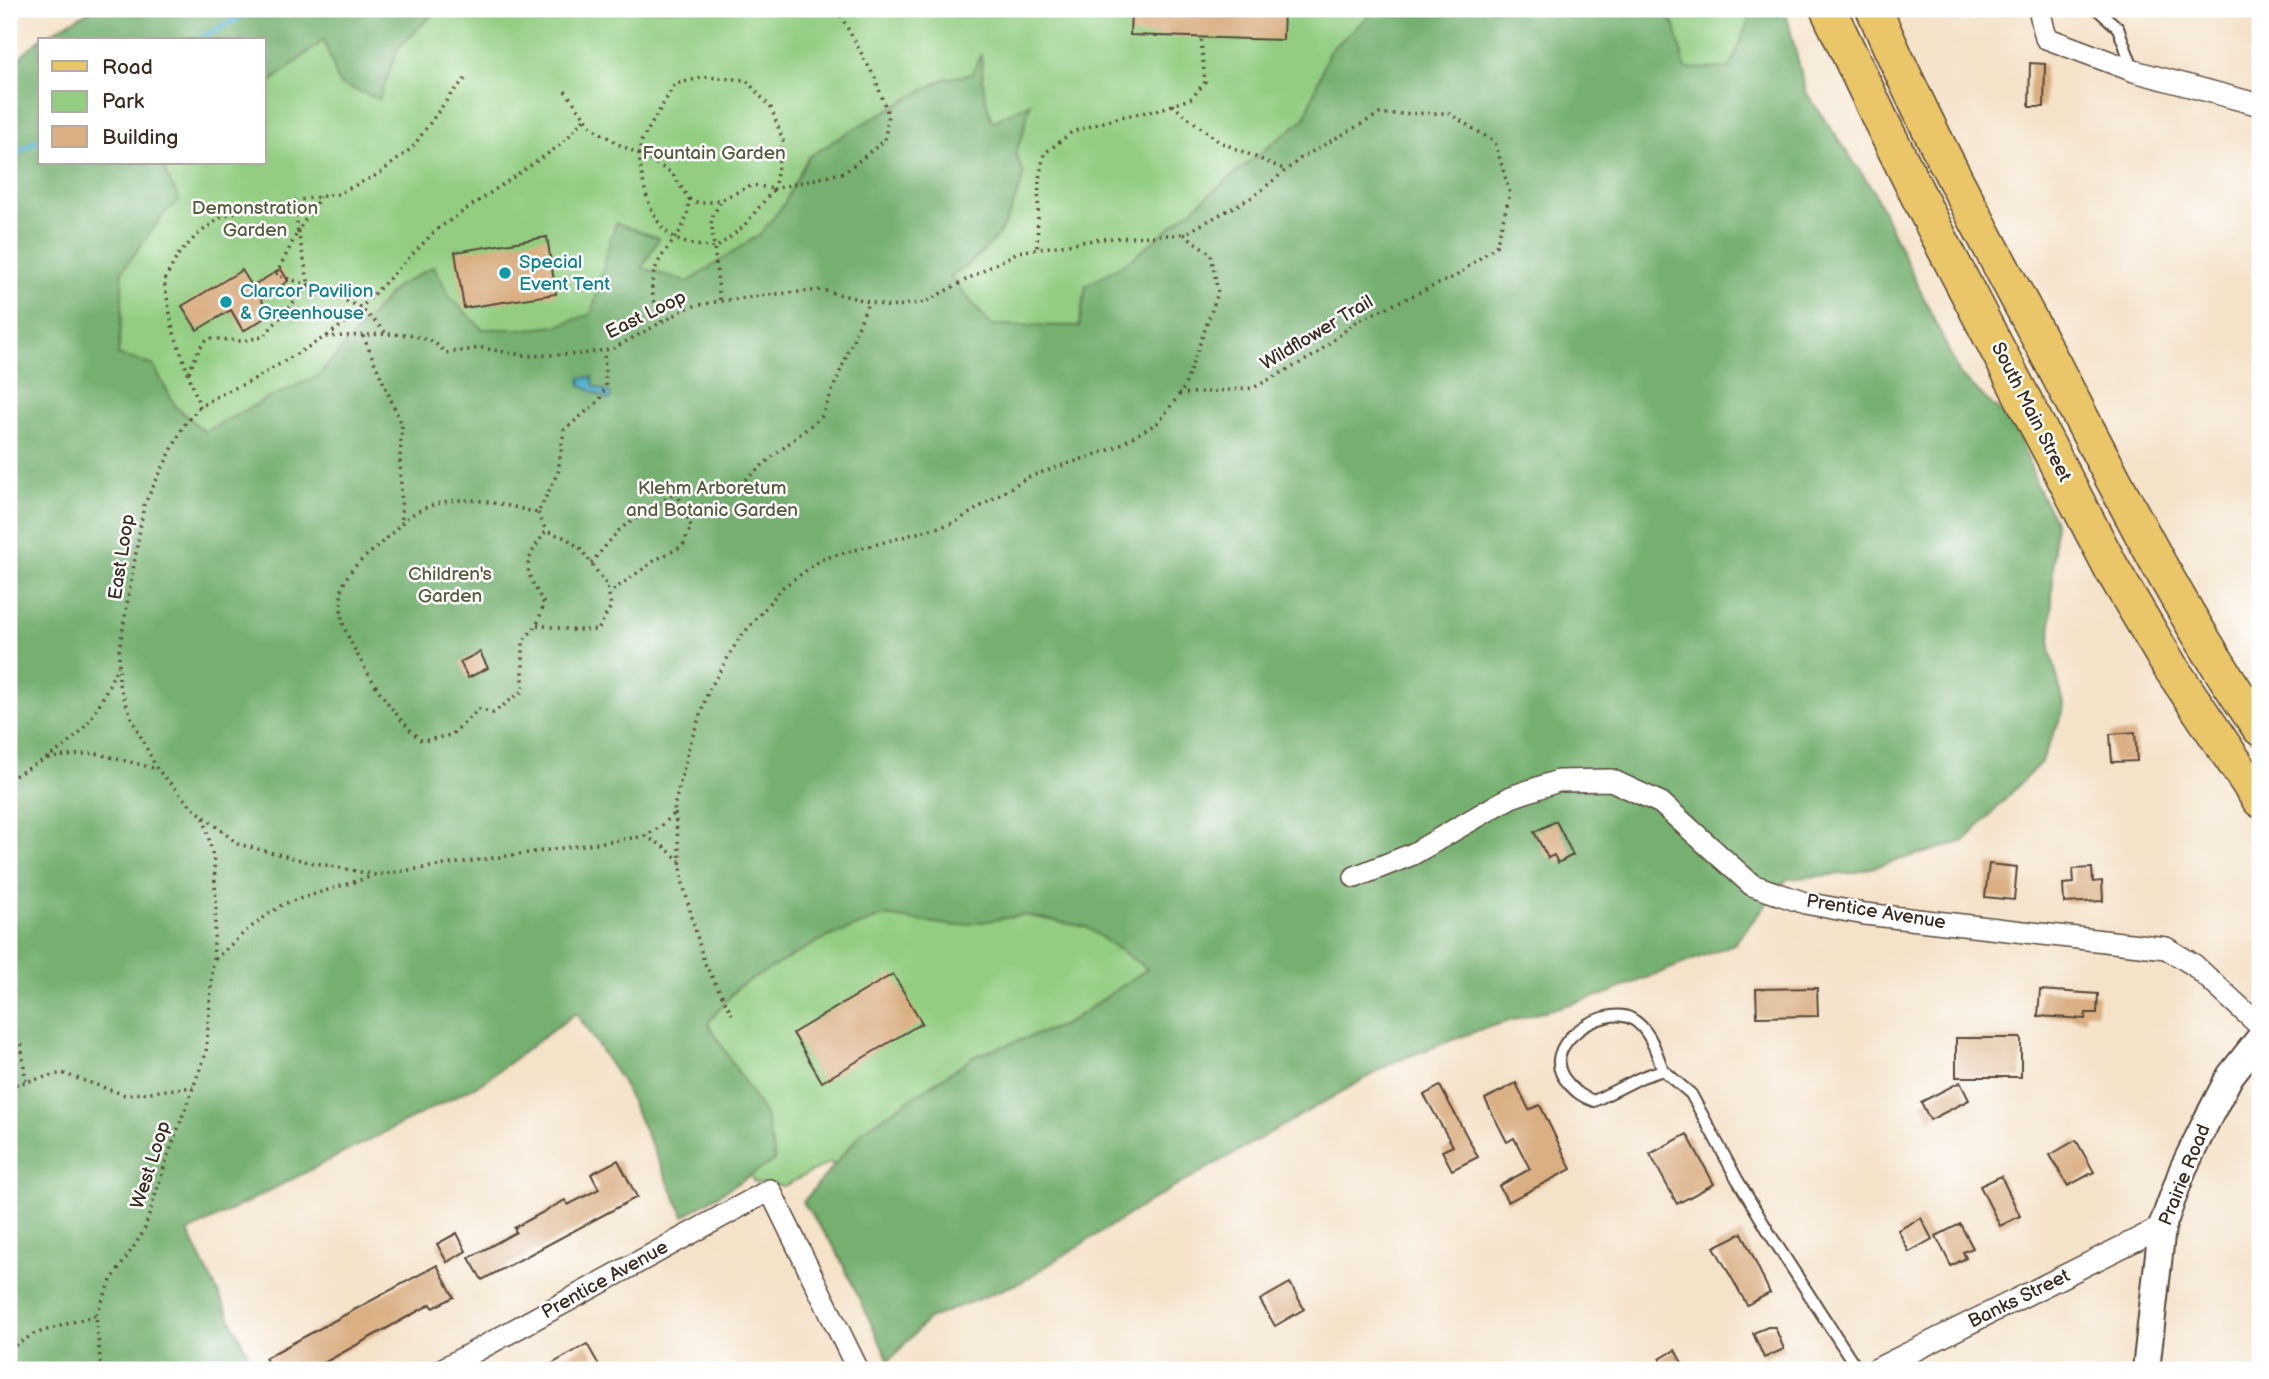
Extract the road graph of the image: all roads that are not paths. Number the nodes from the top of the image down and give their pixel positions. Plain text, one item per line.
1 (1828, 9) edge
2 (1874, 9) edge
3 (2039, 9) edge
4 (2097, 9) edge
5 (2134, 71) junction
6 (2260, 105) edge
7 (2260, 729) edge
8 (2260, 800) edge
9 (1355, 877) dead end
10 (2260, 1027) edge
11 (2260, 1038) edge
12 (1663, 1070) junction
13 (2162, 1227) junction
14 (468, 1364) edge
15 (441, 1370) edge
16 (858, 1370) edge
17 (1858, 1370) edge
18 (1875, 1370) edge
19 (2146, 1370) edge

1 - 8 main road, South Main Street
2 - 7 main road
3 - 5 street
4 - 5 lane
5 - 6 street
9 - 10 street, Prentice Avenue
11 - 13 street, Prairie Road
12 - 12 lane
12 - 17 lane
13 - 18 street, Banks Street
13 - 19 street, Prairie Road
14 - 15 street, Prentice Avenue
14 - 16 street, Prentice Avenue

